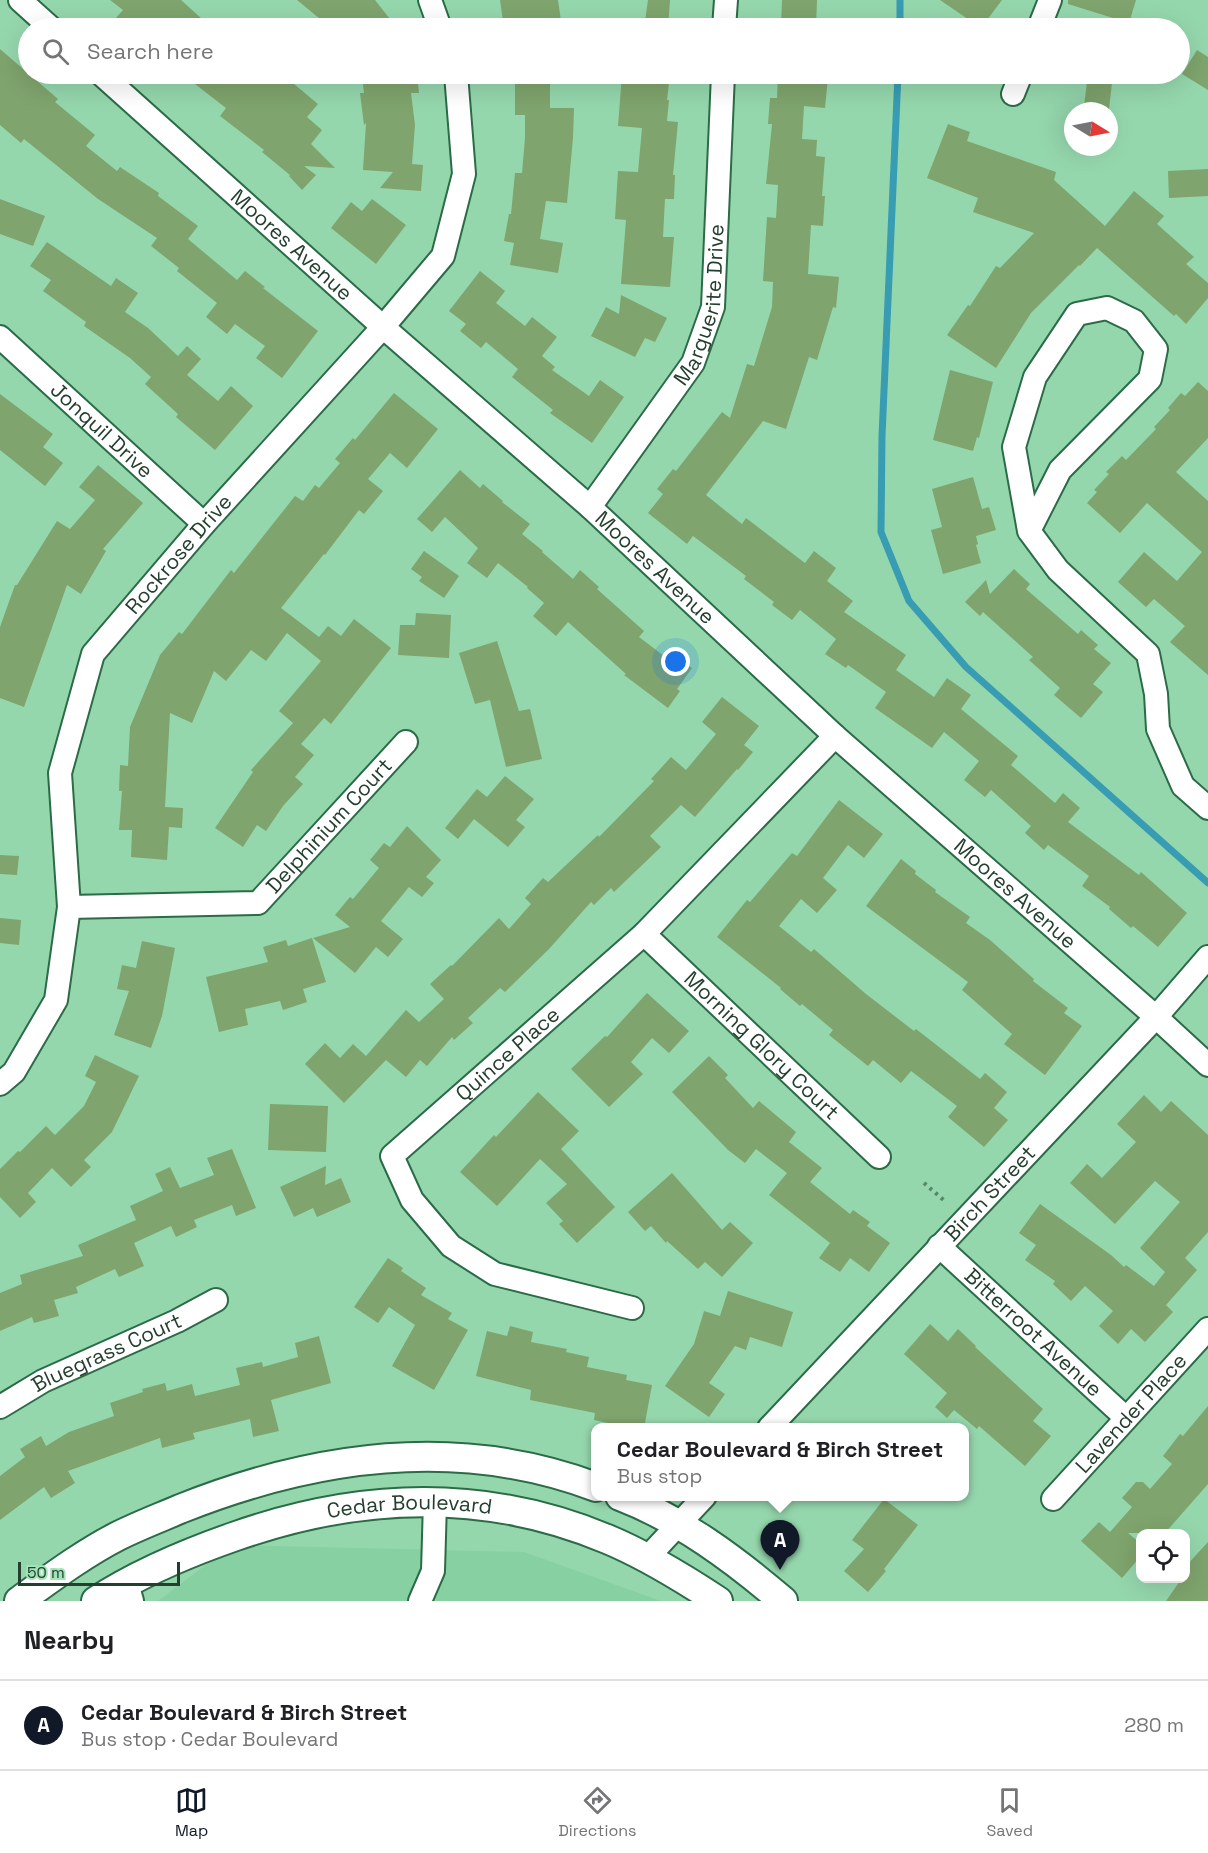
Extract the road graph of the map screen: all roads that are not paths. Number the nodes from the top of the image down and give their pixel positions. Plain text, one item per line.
1 (20, 0) edge
2 (430, 0) edge
3 (726, 0) edge
4 (1050, 0) edge
5 (40, 18) edge
6 (436, 18) edge
7 (725, 18) edge
8 (1043, 18) edge
9 (112, 84) edge
10 (457, 84) edge
11 (723, 84) edge
12 (383, 327) junction
13 (0, 337) edge
14 (590, 507) junction
15 (204, 524) junction
16 (1029, 531) junction
17 (835, 736) junction
18 (406, 742) dead end
19 (1208, 808) edge
20 (69, 907) junction
21 (645, 934) junction
22 (1208, 957) edge
23 (1155, 1017) junction
24 (1208, 1065) edge
25 (0, 1084) edge
26 (879, 1157) dead end
27 (939, 1246) junction
28 (216, 1300) dead end
29 (632, 1308) dead end
30 (1208, 1329) edge
31 (0, 1407) edge
32 (1126, 1418) junction
33 (774, 1423) edge
34 (591, 1486) edge
35 (1053, 1499) dead end
36 (628, 1501) edge
37 (701, 1501) edge
38 (435, 1502) junction
39 (678, 1525) junction
40 (647, 1558) junction
41 (130, 1592) edge
42 (19, 1601) edge
43 (96, 1601) edge
44 (420, 1601) edge
45 (718, 1601) edge
46 (783, 1601) edge

1 - 5 street
2 - 6 street
3 - 7 street
4 - 8 street
9 - 12 street, Moores Avenue
10 - 12 street, Rockrose Drive
11 - 14 street, Marguerite Drive
12 - 14 street, Moores Avenue
12 - 15 street, Rockrose Drive
13 - 15 street, Jonquil Drive
14 - 17 street, Moores Avenue
15 - 20 street, Rockrose Drive
16 - 16 street
16 - 19 street
17 - 21 street, Quince Place
17 - 23 street, Moores Avenue
18 - 20 street, Delphinium Court
20 - 25 street, Rockrose Drive
21 - 26 street, Morning Glory Court
21 - 29 street, Quince Place
22 - 23 street, Birch Street
23 - 24 street, Moores Avenue
23 - 27 street, Birch Street
27 - 32 street, Bitterroot Avenue
27 - 33 street, Birch Street
28 - 31 street, Bluegrass Court
30 - 32 street, Lavender Place
32 - 35 street, Lavender Place
34 - 42 main road
36 - 39 main road
37 - 39 street
38 - 40 main road, Cedar Boulevard
38 - 41 main road, Cedar Boulevard
38 - 44 street
39 - 40 street
39 - 46 main road
40 - 45 main road, Cedar Boulevard
41 - 43 main road, Cedar Boulevard

